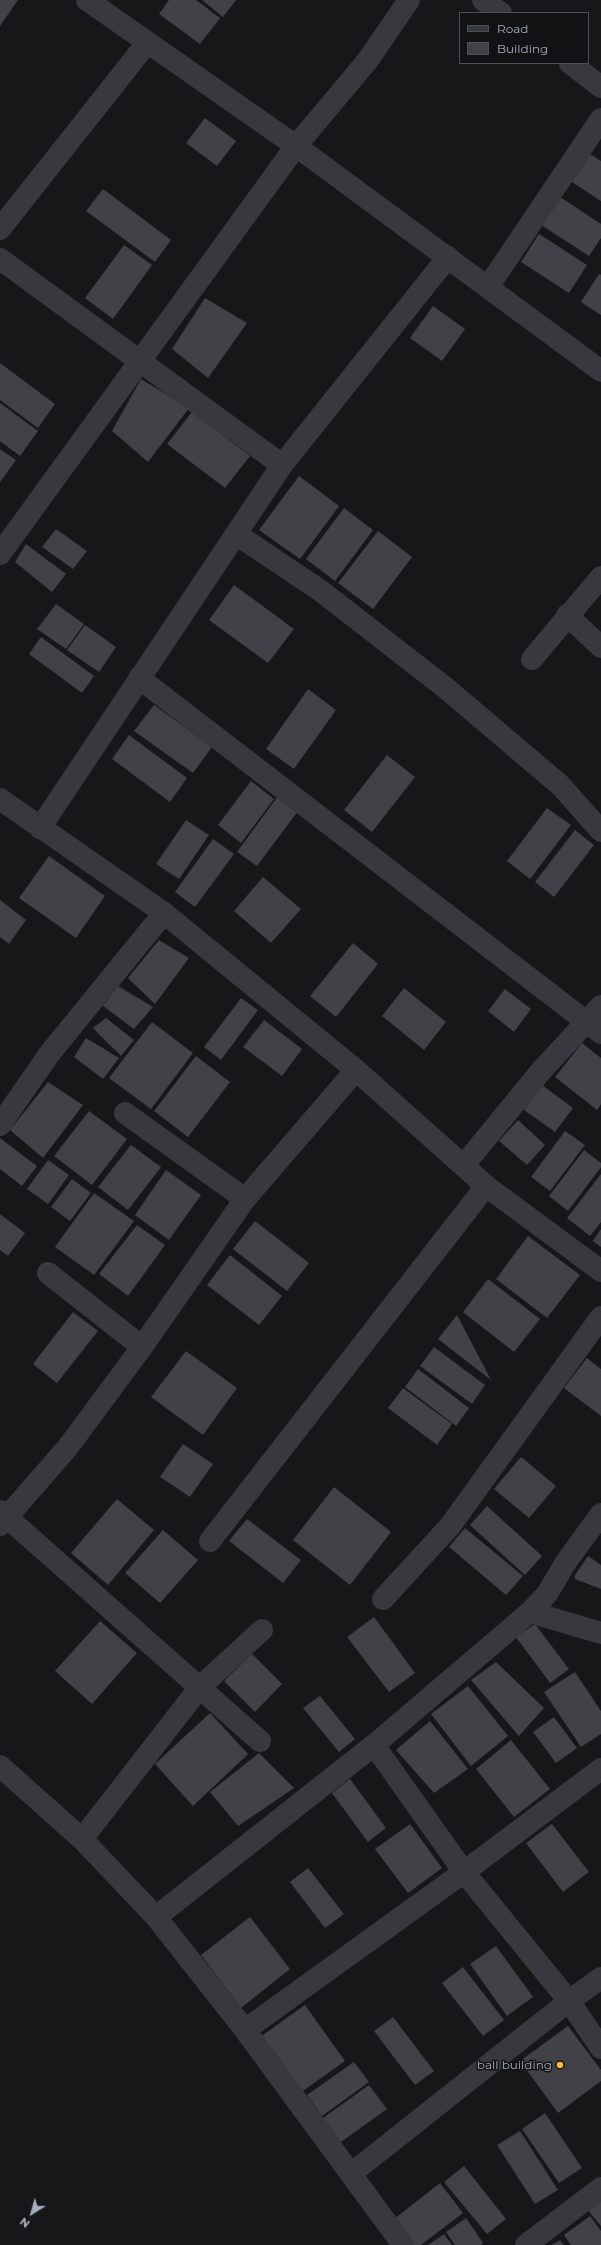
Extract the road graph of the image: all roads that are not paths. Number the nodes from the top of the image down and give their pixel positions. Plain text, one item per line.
1 (87, 0) edge
2 (409, 0) edge
3 (483, 0) edge
4 (500, 12) edge
5 (147, 43) junction
6 (571, 64) edge
7 (601, 87) edge
8 (601, 119) edge
9 (296, 146) junction
10 (0, 229) edge
11 (448, 257) junction
12 (0, 259) edge
13 (488, 287) junction
14 (140, 361) junction
15 (601, 371) edge
16 (282, 464) junction
17 (236, 534) junction
18 (0, 554) edge
19 (601, 577) edge
20 (568, 615) junction
21 (601, 647) edge
22 (532, 659) dead end
23 (139, 678) junction
24 (3, 809) edge
25 (40, 828) junction
26 (601, 831) edge
27 (164, 913) junction
28 (597, 1020) edge
29 (356, 1070) junction
30 (125, 1113) dead end
31 (0, 1125) edge
32 (464, 1165) junction
33 (486, 1186) junction
34 (245, 1199) junction
35 (601, 1272) edge
36 (48, 1274) dead end
37 (601, 1317) edge
38 (142, 1347) junction
39 (601, 1514) edge
40 (2, 1518) edge
41 (210, 1541) dead end
42 (383, 1599) dead end
43 (530, 1612) junction
44 (262, 1630) dead end
45 (601, 1633) edge
46 (200, 1687) junction
47 (260, 1741) dead end
48 (374, 1745) junction
49 (0, 1766) edge
50 (601, 1769) edge
51 (82, 1839) junction
52 (464, 1872) junction
53 (156, 1917) junction
54 (601, 1978) edge
55 (569, 2001) junction
56 (245, 2030) junction
57 (601, 2048) edge
58 (352, 2173) junction
59 (601, 2188) edge
60 (403, 2245) edge
61 (526, 2245) edge

1 - 5 street
2 - 9 street
3 - 4 street
5 - 9 street
5 - 10 street
6 - 7 street
8 - 13 street
9 - 11 street
9 - 14 street
11 - 13 street
11 - 16 street
12 - 14 street
13 - 15 street
14 - 16 street
14 - 18 street
16 - 17 street
17 - 23 street
17 - 26 street
19 - 20 street
20 - 21 street
20 - 22 street
23 - 25 street
23 - 28 street
24 - 25 street
25 - 27 street
27 - 29 street
27 - 31 street
28 - 32 street
29 - 32 street
29 - 34 street
30 - 34 street
32 - 33 street
33 - 35 street
33 - 41 street
34 - 38 street
36 - 38 street
37 - 42 street
38 - 40 street
39 - 43 street
40 - 46 street
43 - 45 street
43 - 48 street
44 - 46 street
46 - 47 street
46 - 51 street
48 - 52 street
48 - 53 street
49 - 51 street
50 - 52 street
51 - 53 street
52 - 55 street
52 - 56 street
53 - 56 street
54 - 55 street
55 - 57 street
55 - 58 street
56 - 58 street
58 - 60 street
59 - 61 street

